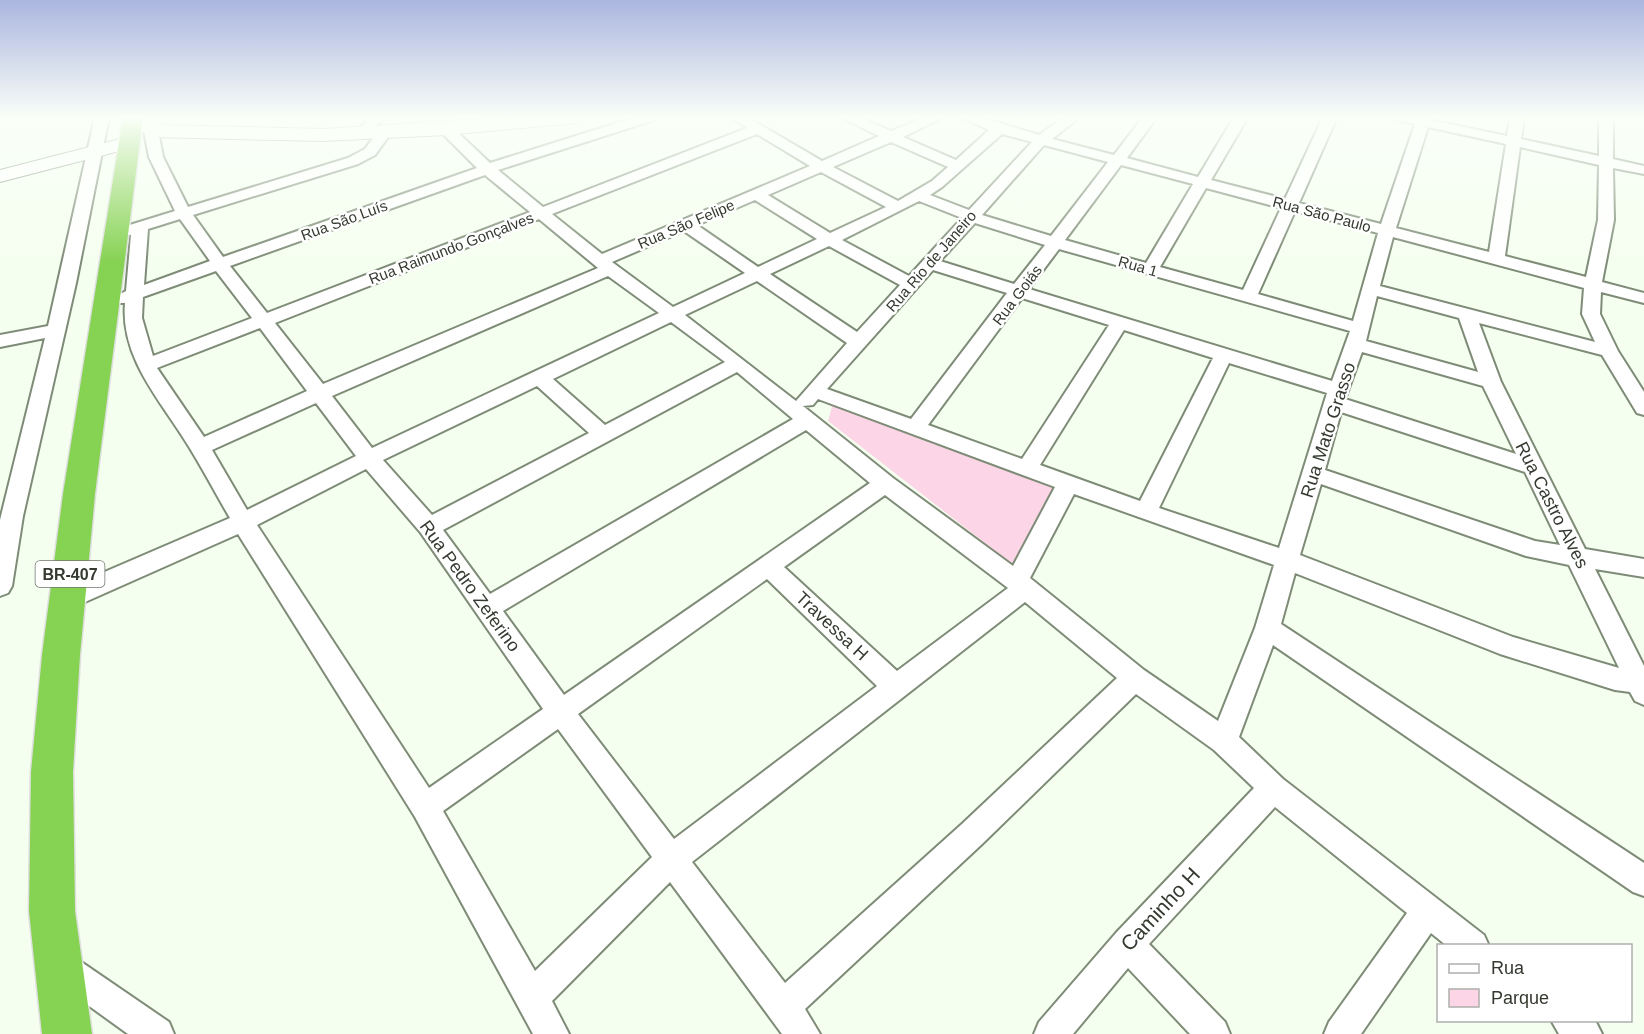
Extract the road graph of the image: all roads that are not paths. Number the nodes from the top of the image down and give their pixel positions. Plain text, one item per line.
1 (42, 165) edge
2 (91, 165) edge
3 (131, 165) edge
4 (160, 165) edge
5 (339, 165) edge
6 (483, 165) edge
7 (499, 165) edge
8 (664, 165) edge
9 (1017, 165) edge
10 (1113, 165) edge
11 (1137, 165) edge
12 (1212, 165) edge
13 (1308, 165) edge
14 (1409, 165) edge
15 (1510, 165) edge
16 (1606, 165) edge
17 (1624, 165) edge
18 (822, 166) joint
19 (958, 166) edge
20 (487, 169) junction
21 (1644, 170) edge
22 (0, 176) edge
23 (1202, 182) junction
24 (756, 194) junction
25 (920, 196) junction
26 (1289, 205) junction
27 (898, 207) junction
28 (183, 212) junction
29 (541, 213) junction
30 (970, 216) junction
31 (684, 224) junction
32 (128, 231) junction
33 (1388, 231) junction
34 (829, 239) junction
35 (1056, 243) junction
36 (1496, 259) junction
37 (220, 264) junction
38 (932, 264) junction
39 (605, 265) junction
40 (1150, 270) junction
41 (757, 274) junction
42 (911, 284) junction
43 (1593, 284) junction
44 (1369, 289) junction
45 (1019, 292) junction
46 (1249, 295) junction
47 (1644, 298) edge
48 (121, 299) junction
49 (669, 314) junction
50 (1467, 315) junction
51 (261, 320) junction
52 (1119, 324) junction
53 (56, 330) junction
54 (1357, 336) junction
55 (0, 341) edge
56 (860, 343) junction
57 (1609, 351) junction
58 (1223, 356) junction
59 (738, 363) junction
60 (146, 366) junction
61 (539, 377) junction
62 (1491, 382) junction
63 (814, 391) junction
64 (320, 393) junction
65 (1336, 396) junction
66 (1644, 408) edge
67 (800, 416) junction
68 (915, 428) junction
69 (603, 435) junction
70 (200, 447) junction
71 (369, 458) junction
72 (1532, 467) junction
73 (1026, 468) junction
74 (1314, 474) junction
75 (885, 484) junction
76 (1068, 484) junction
77 (1146, 512) junction
78 (6, 518) edge
79 (243, 522) junction
80 (429, 527) junction
81 (1575, 557) junction
82 (1287, 560) junction
83 (767, 565) junction
84 (1644, 568) edge
85 (1020, 585) junction
86 (0, 586) edge
87 (67, 599) junction
88 (488, 608) junction
89 (1267, 628) junction
90 (1135, 678) junction
91 (1643, 686) edge
92 (897, 688) junction
93 (560, 711) junction
94 (1224, 741) junction
95 (1273, 788) junction
96 (425, 807) junction
97 (670, 861) junction
98 (1644, 880) edge
99 (1428, 910) junction
100 (1127, 944) junction
101 (1472, 944) edge
102 (58, 965) junction
103 (532, 997) junction
104 (783, 1007) junction
105 (1570, 1022) edge
106 (1060, 1031) edge
107 (67, 1034) edge
108 (157, 1034) edge
109 (552, 1034) edge
110 (803, 1034) edge
111 (1213, 1034) edge
112 (1341, 1034) edge
113 (1585, 1034) edge

1 - 22 street
2 - 53 street
3 - 32 highway, BR-407
4 - 28 street, Rua Pedro Zeferino
5 - 28 street
6 - 20 street
7 - 20 street, Rua São Luís
8 - 29 street, Rua Raimundo Gonçalves
9 - 30 street, Rua Rio de Janeiro
10 - 35 street, Rua Goiás
11 - 23 street, Rua São Paulo
12 - 23 street
13 - 26 street
14 - 33 street, Rua Mato Grasso
15 - 36 street
16 - 43 street
17 - 21 street
18 - 24 street, Rua São Felipe
18 - 27 street
19 - 25 street
20 - 29 street
20 - 37 street, Rua São Luís
23 - 26 street, Rua São Paulo
23 - 40 street
24 - 31 street, Rua São Felipe
24 - 34 street
25 - 27 street
25 - 30 street, Rua 1
26 - 33 street, Rua São Paulo
26 - 46 street
27 - 34 street
28 - 32 street
28 - 37 street, Rua Pedro Zeferino
29 - 39 street
29 - 51 street, Rua Raimundo Gonçalves
30 - 35 street, Rua 1
30 - 38 street, Rua Rio de Janeiro
31 - 39 street, Rua São Felipe
31 - 41 street
32 - 48 highway, BR-407
33 - 36 street, Rua São Paulo
33 - 44 street, Rua Mato Grasso
34 - 41 street
34 - 42 street
35 - 40 street, Rua 1
35 - 45 street, Rua Goiás
36 - 43 street, Rua São Paulo
37 - 48 street, Rua São Luís
37 - 51 street, Rua Pedro Zeferino
38 - 42 street, Rua Rio de Janeiro
38 - 45 street
39 - 49 street
39 - 64 street, Rua São Felipe
40 - 46 street, Rua 1
41 - 49 street
41 - 56 street
42 - 56 street, Rua Rio de Janeiro
43 - 47 street, Rua São Paulo
43 - 57 street
44 - 50 street
44 - 54 street, Rua Mato Grasso
45 - 52 street
45 - 68 street, Rua Goiás
46 - 54 street, Rua 1
48 - 60 street
48 - 87 highway, BR-407
49 - 59 street
49 - 61 street
50 - 57 street
50 - 62 street, Rua Castro Alves
51 - 60 street, Rua Raimundo Gonçalves
51 - 64 street, Rua Pedro Zeferino
52 - 58 street
52 - 73 street
53 - 55 street
53 - 78 street
54 - 62 street, Rua 1
54 - 65 street, Rua Mato Grasso
56 - 63 street, Rua Rio de Janeiro
57 - 66 street
58 - 65 street
58 - 77 street
59 - 67 street
59 - 69 street
60 - 70 street
61 - 69 street
61 - 71 street
62 - 72 street, Rua Castro Alves
63 - 67 street, Rua Rio de Janeiro
63 - 68 street
64 - 70 street, Rua São Felipe
64 - 71 street, Rua Pedro Zeferino
65 - 72 street
65 - 74 street, Rua Mato Grasso
67 - 75 street
67 - 88 street, Rua Rio de Janeiro
68 - 73 street
69 - 80 street
70 - 79 street
71 - 79 street
71 - 80 street, Rua Pedro Zeferino
72 - 81 street, Rua Castro Alves
73 - 76 street
74 - 81 street
74 - 82 street, Rua Mato Grasso
75 - 83 street
75 - 85 street
76 - 77 street
76 - 85 street
77 - 82 street
78 - 86 street
79 - 87 street
79 - 96 street
80 - 88 street, Rua Pedro Zeferino
81 - 84 street
81 - 91 street, Rua Castro Alves
82 - 89 street, Rua Mato Grasso
82 - 91 street
83 - 92 street, Travessa H
83 - 93 street
85 - 90 street
85 - 92 street
87 - 102 highway, BR-407
88 - 93 street, Rua Pedro Zeferino
89 - 94 street, Rua Mato Grasso
89 - 98 street
90 - 94 street
90 - 104 street
92 - 97 street
93 - 96 street
93 - 97 street, Rua Pedro Zeferino
94 - 95 street
95 - 99 street
95 - 100 street, Caminho H
96 - 103 street
97 - 103 street
97 - 104 street, Rua Pedro Zeferino
99 - 101 street
99 - 112 street
100 - 106 street, Caminho H
100 - 111 street
102 - 107 highway, BR-407
102 - 108 street
103 - 109 street
104 - 110 street, Rua Pedro Zeferino
105 - 113 street

